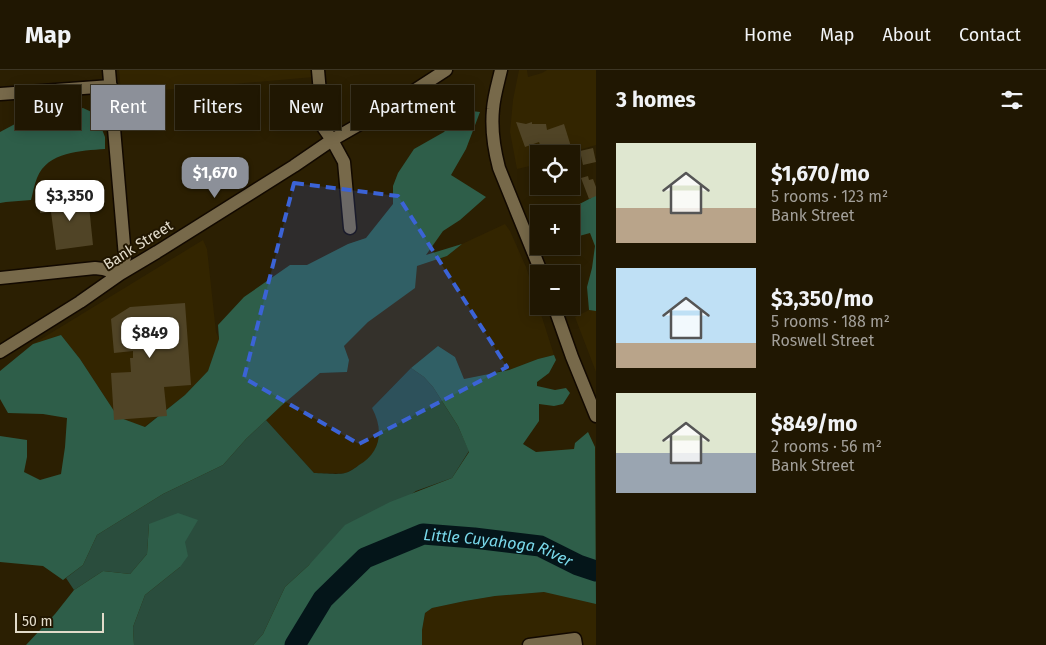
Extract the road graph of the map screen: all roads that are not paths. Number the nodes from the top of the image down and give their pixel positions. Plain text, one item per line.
1 (109, 70) edge
2 (318, 70) edge
3 (446, 70) edge
4 (501, 70) edge
5 (111, 85) edge
6 (91, 87) edge
7 (0, 94) edge
8 (115, 130) edge
9 (332, 140) junction
10 (350, 228) dead end
11 (538, 265) edge
12 (120, 274) junction
13 (0, 278) edge
14 (557, 315) edge
15 (0, 352) edge
16 (596, 416) edge
17 (529, 645) edge
18 (576, 645) edge

1 - 5 street
2 - 9 street
3 - 9 street, Bank Street
4 - 11 street
6 - 7 street
8 - 12 street
9 - 10 street
9 - 12 street, Bank Street
12 - 13 street
12 - 15 street, Bank Street
14 - 16 street
17 - 18 street

